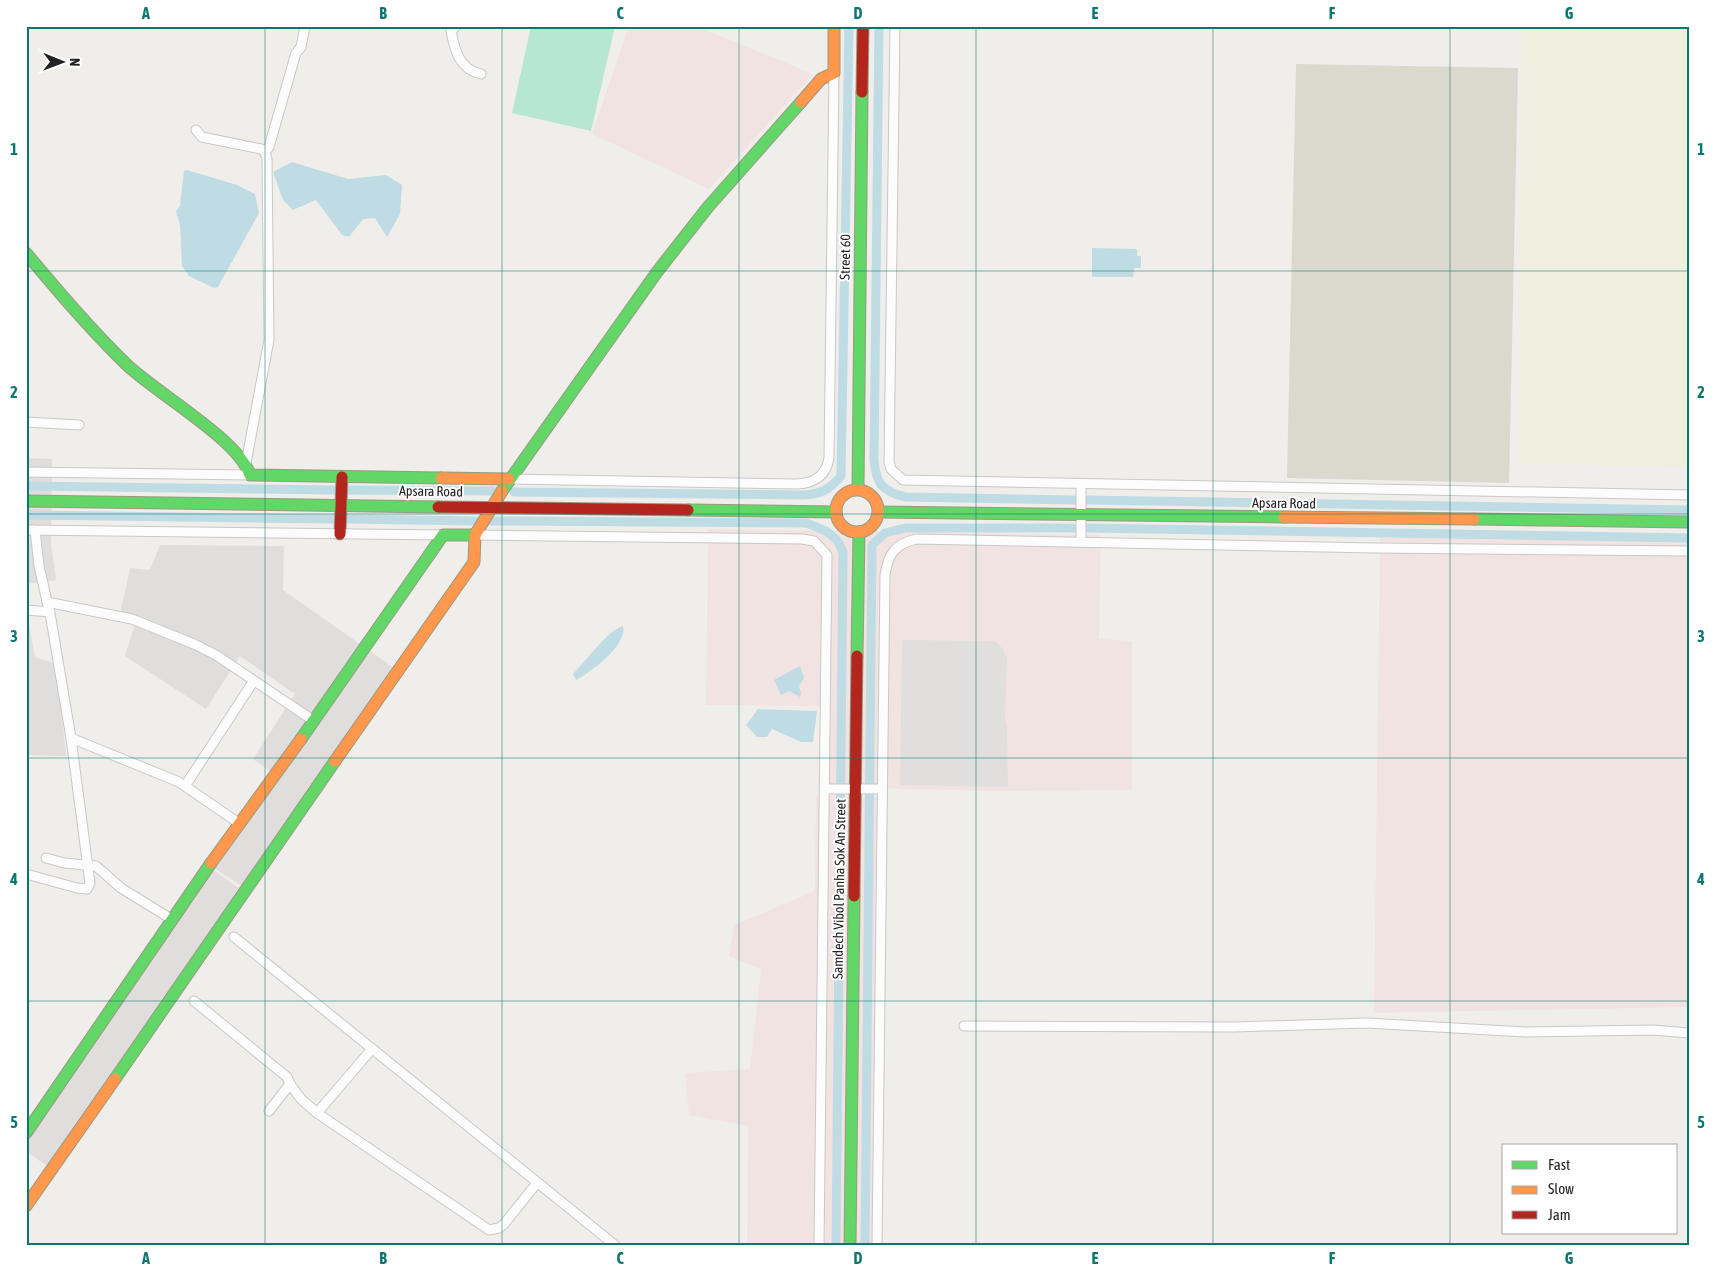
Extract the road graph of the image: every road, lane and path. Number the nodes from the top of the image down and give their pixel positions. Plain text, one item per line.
1 (305, 26) edge
2 (456, 26) edge
3 (834, 26) edge
4 (863, 26) edge
5 (895, 26) edge
6 (834, 73) junction
7 (481, 74) dead end
8 (196, 130) dead end
9 (265, 152) junction
10 (26, 253) edge
11 (26, 422) edge
12 (79, 425) dead end
13 (246, 462) junction
14 (26, 472) edge
15 (250, 475) junction
16 (342, 477) junction
17 (509, 479) junction
18 (1081, 485) junction
19 (858, 489) junction
20 (1689, 495) edge
21 (26, 501) edge
22 (341, 505) junction
23 (491, 507) junction
24 (836, 512) junction
25 (879, 512) junction
26 (1081, 516) junction
27 (1689, 522) edge
28 (31, 530) edge
29 (859, 532) junction
30 (340, 534) junction
31 (444, 535) junction
32 (475, 535) junction
33 (1081, 541) junction
34 (1689, 551) edge
35 (47, 602) junction
36 (26, 610) edge
37 (50, 612) junction
38 (253, 682) junction
39 (314, 721) junction
40 (72, 738) junction
41 (185, 786) junction
42 (828, 789) junction
43 (856, 789) junction
44 (880, 789) junction
45 (240, 824) junction
46 (46, 858) dead end
47 (87, 864) junction
48 (26, 874) edge
49 (173, 920) junction
50 (234, 937) dead end
51 (194, 1001) dead end
52 (964, 1026) dead end
53 (1689, 1033) edge
54 (371, 1050) junction
55 (290, 1084) junction
56 (270, 1111) dead end
57 (317, 1113) junction
58 (26, 1133) edge
59 (537, 1183) junction
60 (26, 1206) edge
61 (616, 1246) edge
62 (819, 1246) edge
63 (850, 1246) edge
64 (877, 1246) edge

1 - 9 street
2 - 7 street
3 - 6 street
4 - 19 street, Street 60
5 - 18 street
6 - 17 street
6 - 17 street
8 - 9 street
9 - 13 street
10 - 13 street
11 - 12 street
13 - 15 street
14 - 15 street
15 - 16 street
16 - 17 street
16 - 22 street
17 - 23 street
18 - 20 street
18 - 26 street
19 - 24 street
19 - 25 street
21 - 22 street, Apsara Road
22 - 23 street, Apsara Road
22 - 30 street
23 - 24 street, Apsara Road
23 - 32 street
24 - 29 street
25 - 26 street, Apsara Road
25 - 29 street
26 - 27 street, Apsara Road
26 - 33 street
28 - 30 street
28 - 35 street
29 - 43 street, Samdech Vibol Panha Sok An Street
30 - 31 street
31 - 32 street
31 - 39 street
32 - 42 street
32 - 60 street
33 - 34 street
33 - 44 street
35 - 37 street
35 - 38 street
36 - 37 street
37 - 40 street
38 - 39 street
38 - 41 street
39 - 45 street
40 - 41 street
40 - 47 street
41 - 45 street
42 - 43 street
42 - 62 street
43 - 44 street
43 - 63 street, Samdech Vibol Panha Sok An Street
44 - 64 street
45 - 49 street
46 - 47 street
47 - 48 street
47 - 49 street
49 - 58 street
50 - 54 street
51 - 55 street
52 - 53 street
54 - 57 street
54 - 59 street
55 - 56 street
55 - 57 street
57 - 59 street
59 - 61 street

